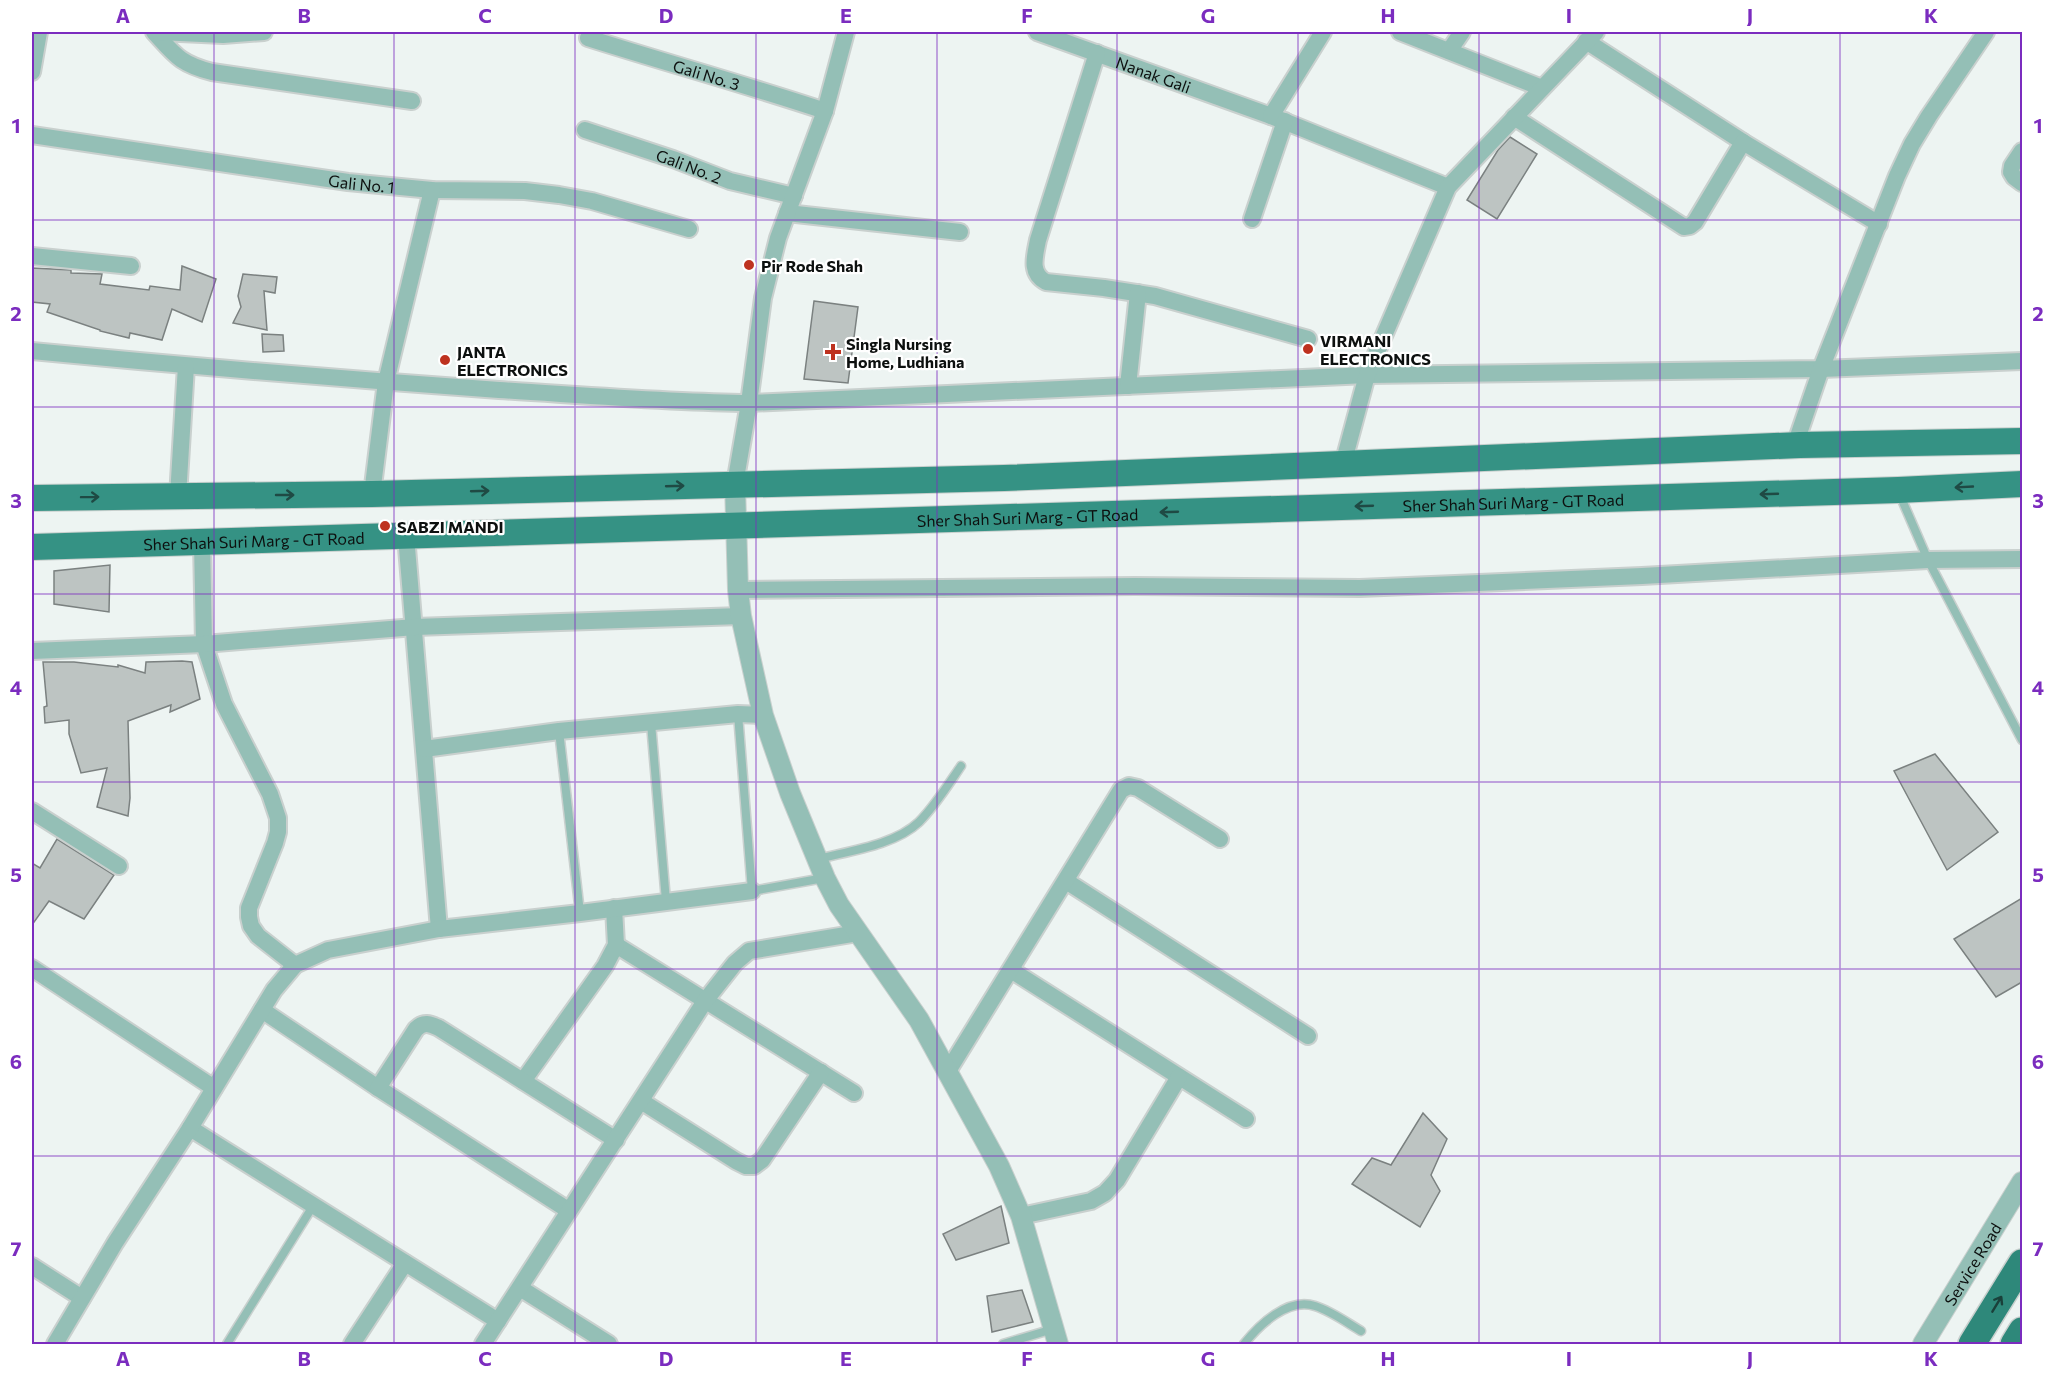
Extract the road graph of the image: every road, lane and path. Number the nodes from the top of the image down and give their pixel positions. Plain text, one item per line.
1 (39, 32) edge
2 (157, 32) edge
3 (264, 32) edge
4 (846, 32) edge
5 (1037, 32) edge
6 (1400, 32) edge
7 (1462, 32) edge
8 (1986, 32) edge
9 (1317, 33) edge
10 (1591, 36) edge
11 (588, 38) dead end
12 (1449, 51) junction
13 (1097, 53) junction
14 (32, 72) edge
15 (1542, 88) junction
16 (412, 101) dead end
17 (825, 111) junction
18 (1514, 117) junction
19 (1278, 119) junction
20 (585, 130) dead end
21 (32, 135) edge
22 (1743, 142) junction
23 (2022, 151) edge
24 (2022, 183) edge
25 (1448, 187) junction
26 (432, 190) junction
27 (794, 196) junction
28 (788, 213) junction
29 (1252, 219) dead end
30 (1879, 224) junction
31 (689, 229) dead end
32 (960, 232) dead end
33 (32, 256) edge
34 (131, 266) dead end
35 (1138, 293) junction
36 (1308, 339) dead end
37 (32, 351) edge
38 (2022, 361) edge
39 (186, 366) junction
40 (1821, 369) junction
41 (1367, 375) junction
42 (386, 382) junction
43 (1128, 386) junction
44 (748, 403) junction
45 (2022, 441) edge
46 (1795, 445) junction
47 (1343, 464) junction
48 (735, 484) junction
49 (2022, 484) edge
50 (1898, 490) junction
51 (372, 494) junction
52 (178, 496) junction
53 (32, 498) edge
54 (737, 525) junction
55 (406, 536) junction
56 (202, 542) junction
57 (32, 547) edge
58 (2022, 559) edge
59 (1928, 560) junction
60 (738, 590) junction
61 (741, 616) junction
62 (415, 627) junction
63 (204, 644) junction
64 (32, 651) edge
65 (738, 714) junction
66 (763, 715) junction
67 (651, 723) junction
68 (559, 731) junction
69 (2022, 740) edge
70 (424, 749) junction
71 (962, 766) dead end
72 (32, 811) edge
73 (1220, 839) dead end
74 (818, 859) junction
75 (119, 866) dead end
76 (825, 878) junction
77 (1066, 881) junction
78 (752, 891) junction
79 (666, 902) junction
80 (614, 908) junction
81 (580, 913) junction
82 (439, 929) junction
83 (858, 933) junction
84 (616, 945) junction
85 (295, 965) junction
86 (32, 968) edge
87 (1011, 970) junction
88 (705, 1001) junction
89 (262, 1010) junction
90 (1308, 1036) dead end
91 (948, 1071) junction
92 (821, 1072) junction
93 (1179, 1077) junction
94 (523, 1081) junction
95 (214, 1088) junction
96 (378, 1088) junction
97 (854, 1093) dead end
98 (641, 1101) junction
99 (1246, 1119) dead end
100 (190, 1128) junction
101 (616, 1140) junction
102 (2022, 1182) edge
103 (313, 1206) junction
104 (568, 1210) junction
105 (1020, 1216) junction
106 (405, 1263) junction
107 (2022, 1263) edge
108 (32, 1266) edge
109 (520, 1288) junction
110 (82, 1298) junction
111 (498, 1321) junction
112 (1361, 1331) dead end
113 (2022, 1331) edge
114 (1056, 1337) edge
115 (55, 1344) edge
116 (227, 1344) edge
117 (352, 1344) edge
118 (483, 1344) edge
119 (609, 1344) edge
120 (1003, 1344) edge
121 (1244, 1344) edge
122 (1923, 1344) edge
123 (1972, 1344) edge
124 (2014, 1344) edge

1 - 14 street
2 - 3 street
2 - 16 street
4 - 17 street
5 - 13 street, Nanak Gali
6 - 12 street
7 - 12 street
8 - 30 street
9 - 19 street
10 - 15 street
10 - 22 street
11 - 17 street, Gali No. 3
12 - 15 street
13 - 19 street, Nanak Gali
13 - 35 street
15 - 18 street
17 - 27 street
18 - 22 street
18 - 25 street
19 - 25 street, Nanak Gali
19 - 29 street
20 - 27 street, Gali No. 2
21 - 26 street, Gali No. 1
22 - 30 street
23 - 24 street
25 - 41 street
26 - 31 street, Gali No. 1
26 - 42 street
27 - 28 street
28 - 32 street
28 - 44 street
30 - 40 street
33 - 34 street
35 - 36 street
35 - 43 street
37 - 39 street
38 - 40 street
39 - 42 street
39 - 52 street
40 - 41 street
40 - 46 street
41 - 43 street
41 - 47 street
42 - 44 street
42 - 51 street
43 - 44 street
44 - 48 street
45 - 46 main road
46 - 47 main road
47 - 48 main road
51 -> 48 main road
48 - 54 street
49 -> 50 main road, Sher Shah Suri Marg - GT Road
50 -> 54 main road, Sher Shah Suri Marg - GT Road
50 - 59 lane
52 -> 51 main road
53 -> 52 main road
54 - 55 main road, Sher Shah Suri Marg - GT Road
54 - 60 street
55 - 56 main road, Sher Shah Suri Marg - GT Road
55 - 62 street
56 - 57 main road, Sher Shah Suri Marg - GT Road
56 - 63 street
58 - 59 street
59 - 60 street
59 - 69 lane
60 - 61 street
61 - 62 street
61 - 66 street
62 - 63 street
62 - 70 street
63 - 64 street
63 - 85 street
65 - 66 street
65 - 67 street
65 - 78 lane
66 - 74 street
67 - 68 street
67 - 79 lane
68 - 70 street
68 - 81 lane
70 - 82 street
71 - 74 lane
72 - 75 street
73 - 77 street
74 - 76 street
76 - 78 lane
76 - 83 street
77 - 87 street
77 - 90 street
78 - 79 street
79 - 80 street
80 - 81 street
80 - 84 street
81 - 82 street
82 - 85 street
83 - 88 street
83 - 91 street
84 - 88 street
84 - 94 street
85 - 89 street
86 - 95 street
87 - 91 street
87 - 93 street
88 - 92 street
88 - 98 street
89 - 95 street
89 - 96 street
91 - 105 street
92 - 97 street
92 - 98 street
93 - 99 street
93 - 105 street
94 - 96 street
94 - 101 street
95 - 100 street
96 - 104 street
98 - 101 street
100 - 103 street
100 - 110 street
101 - 104 street
102 - 122 street, Service Road
103 - 106 street
103 - 116 lane
104 - 109 street
105 - 114 street
106 - 111 street
106 - 117 street
123 -> 107 highway
108 - 110 street
109 - 111 street
109 - 119 street
110 - 115 street
111 - 118 street
112 - 121 lane
113 - 124 highway
114 - 120 lane

